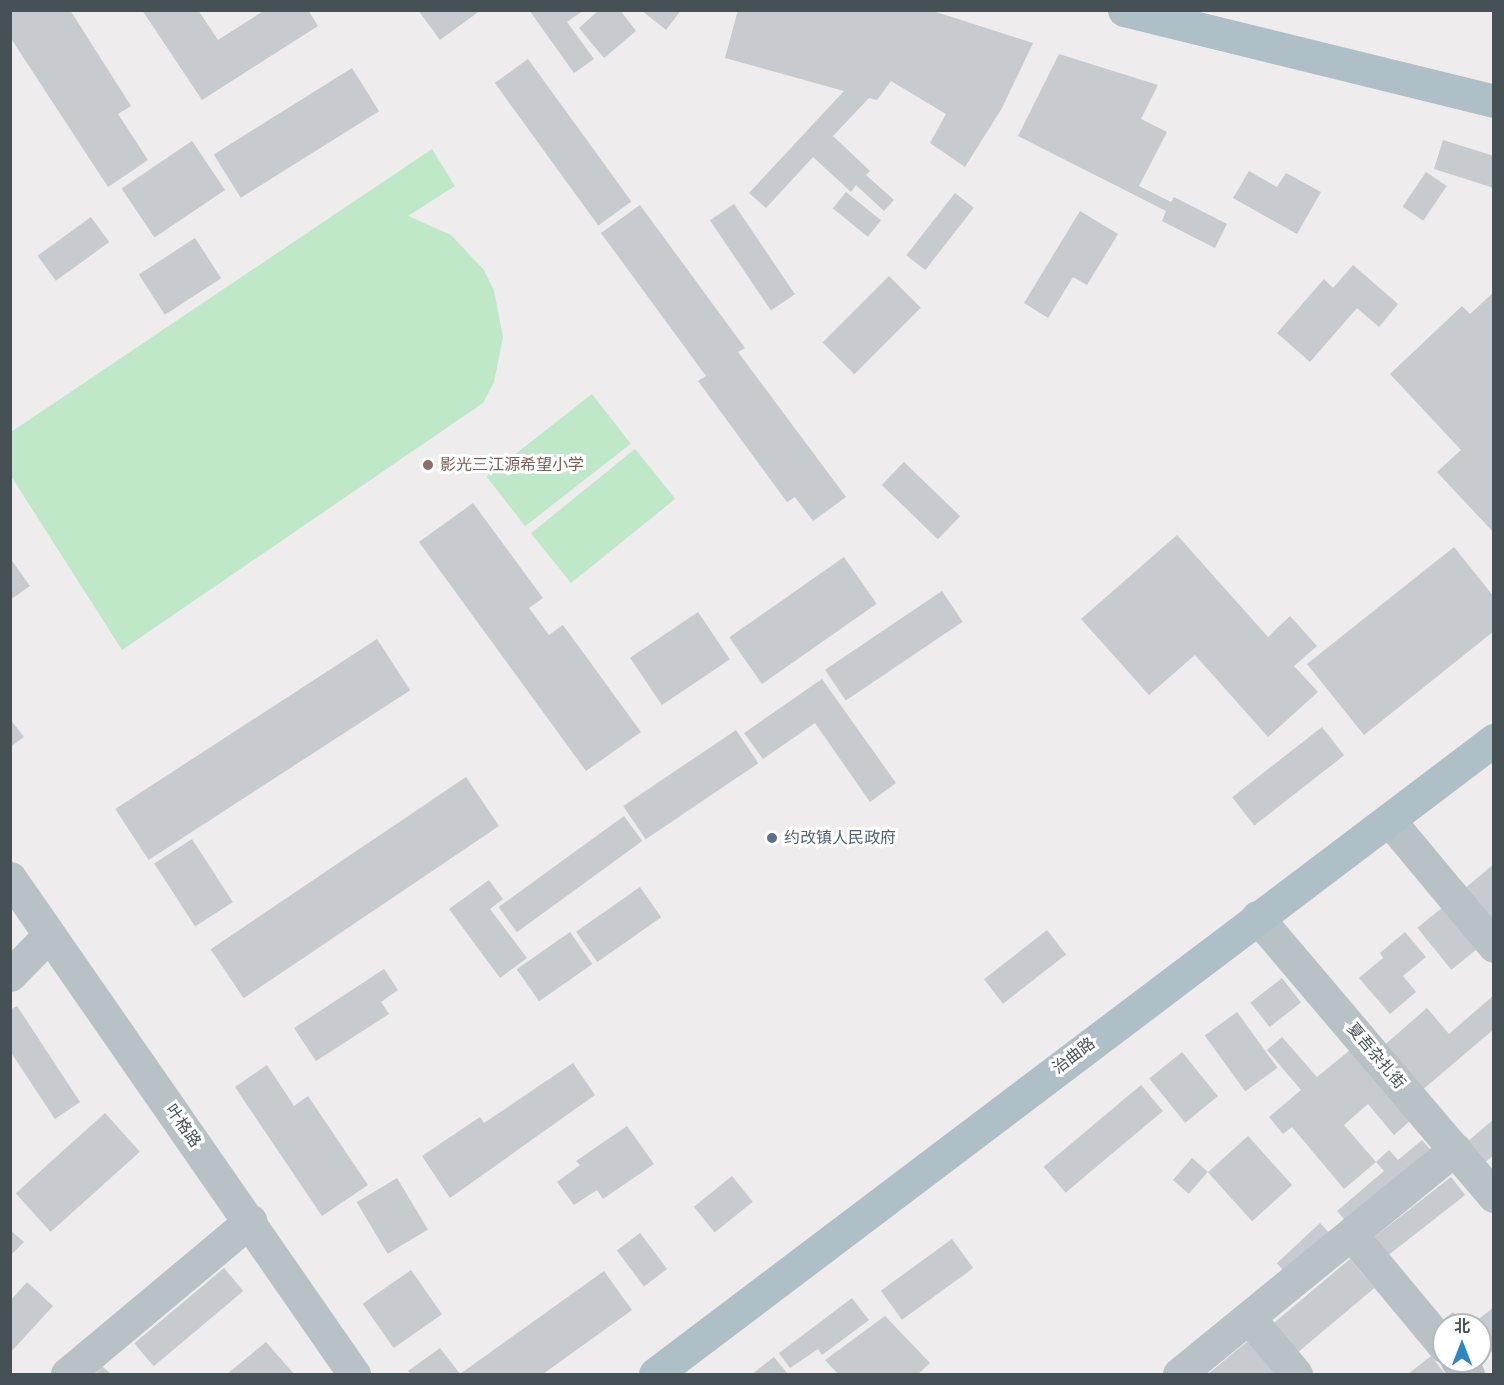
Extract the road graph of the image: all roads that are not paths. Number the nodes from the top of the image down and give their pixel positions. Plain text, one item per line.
1 (1124, 10) edge
2 (1188, 18) edge
3 (1494, 101) edge
4 (1494, 740) edge
5 (1389, 820) junction
6 (10, 878) edge
7 (1257, 917) junction
8 (49, 935) junction
9 (1494, 946) edge
10 (10, 975) edge
11 (1455, 1149) junction
12 (1494, 1196) edge
13 (250, 1221) junction
14 (1352, 1234) junction
15 (1249, 1318) junction
16 (1432, 1331) edge
17 (67, 1374) edge
18 (354, 1374) edge
19 (655, 1374) edge
20 (1179, 1374) edge
21 (1296, 1374) edge

1 - 2 main road
2 - 3 main road
4 - 5 main road, 治曲路
5 - 7 main road, 治曲路
5 - 9 street
6 - 8 street, 叶格路
7 - 11 street, 夏吾杂扎街
7 - 19 main road, 治曲路
8 - 10 street
8 - 13 street, 叶格路
11 - 12 street, 夏吾杂扎街
11 - 14 street
13 - 17 street
13 - 18 street, 叶格路
14 - 15 street
14 - 16 street
15 - 20 street
15 - 21 street

